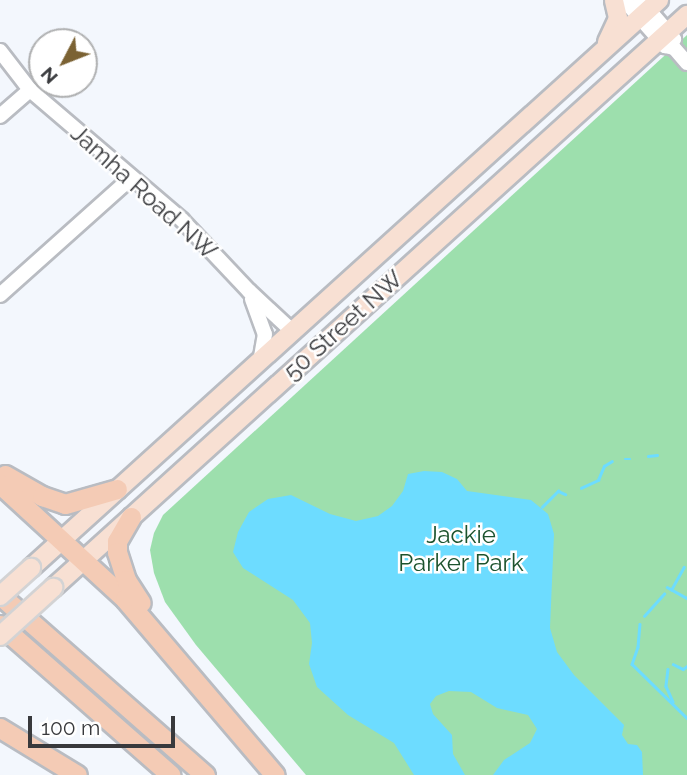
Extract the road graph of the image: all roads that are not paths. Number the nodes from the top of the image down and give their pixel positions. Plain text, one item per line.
1 (614, 0) edge
2 (624, 0) edge
3 (647, 7) edge
4 (687, 15) edge
5 (667, 40) junction
6 (0, 51) edge
7 (600, 54) junction
8 (687, 63) edge
9 (28, 87) edge
10 (28, 92) edge
11 (39, 98) edge
12 (0, 116) edge
13 (131, 178) junction
14 (249, 291) junction
15 (0, 295) edge
16 (292, 331) junction
17 (260, 361) junction
18 (276, 387) junction
19 (0, 472) edge
20 (0, 484) edge
21 (117, 489) junction
22 (131, 517) junction
23 (63, 538) junction
24 (85, 559) junction
25 (0, 596) edge
26 (0, 625) edge
27 (0, 636) edge
28 (171, 651) junction
29 (0, 716) edge
30 (0, 728) edge
31 (55, 761) junction
32 (77, 775) edge
33 (171, 775) edge
34 (205, 775) edge
35 (275, 775) edge

1 - 7 main road
2 - 3 street
3 - 5 street
3 - 7 main road, 50 Street NW
4 - 5 main road, 50 Street NW
5 - 8 street
5 - 18 main road, 50 Street NW
6 - 9 street, Jamha Road NW
7 - 16 main road, 50 Street NW
10 - 12 street
11 - 13 street, Jamha Road NW
13 - 14 street, Jamha Road NW
13 - 15 street
14 - 16 street, Jamha Road NW
14 - 17 street
16 - 17 main road, 50 Street NW
16 - 18 main road
17 - 21 main road, 50 Street NW
18 - 22 main road, 50 Street NW
19 - 21 highway
20 - 23 highway
21 - 23 main road, 50 Street NW
22 - 24 main road, 50 Street NW
22 - 28 highway
23 - 24 highway
23 - 25 main road, 50 Street NW, bridge
24 - 27 main road, 50 Street NW, bridge
24 - 28 highway
25 - 34 highway
26 - 33 highway
28 - 35 highway
29 - 31 highway
30 - 31 highway
31 - 32 highway

